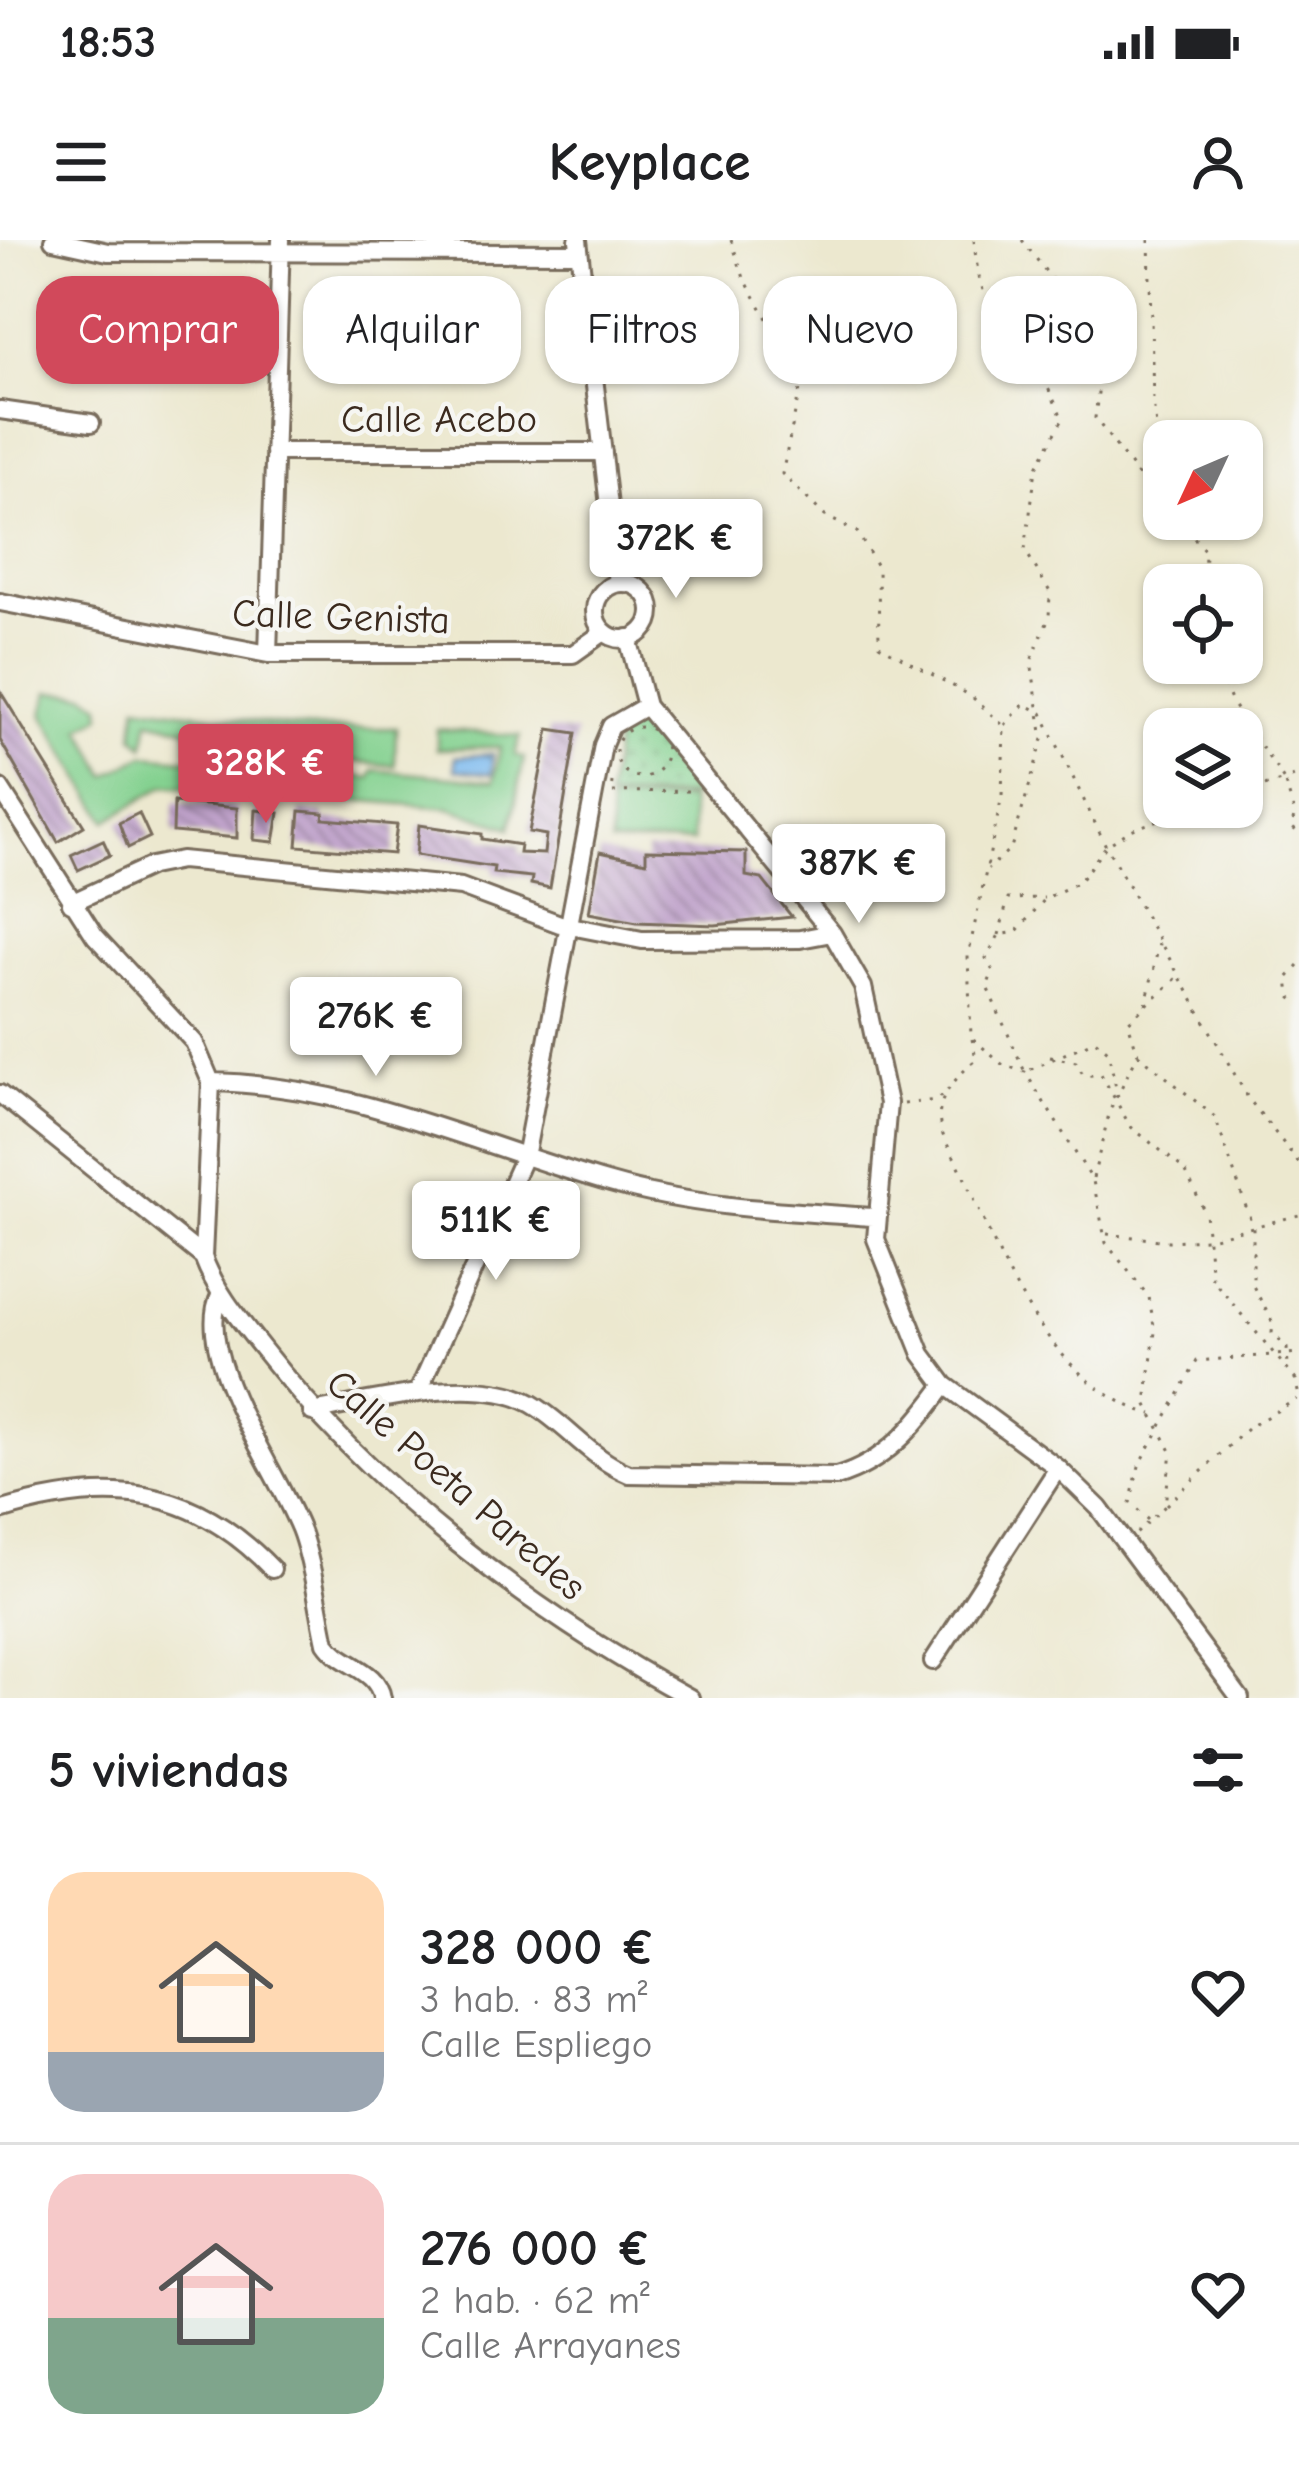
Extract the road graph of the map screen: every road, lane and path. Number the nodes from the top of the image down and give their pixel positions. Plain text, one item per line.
1 (53, 240) edge
2 (731, 240) edge
3 (974, 240) edge
4 (1022, 240) edge
5 (1149, 240) edge
6 (281, 246) edge
7 (579, 246) edge
8 (0, 410) edge
9 (1155, 420) edge
10 (91, 423) dead end
11 (274, 452) junction
12 (603, 452) junction
13 (1143, 482) edge
14 (618, 583) junction
15 (0, 602) edge
16 (604, 632) junction
17 (628, 638) junction
18 (268, 654) junction
19 (1224, 684) edge
20 (646, 706) junction
21 (1036, 710) junction
22 (1004, 726) junction
23 (616, 751) junction
24 (1299, 774) edge
25 (1284, 780) junction
26 (1263, 786) edge
27 (0, 788) edge
28 (701, 790) dead end
29 (1143, 826) edge
30 (1299, 833) edge
31 (1106, 846) junction
32 (986, 871) junction
33 (1046, 898) junction
34 (70, 903) junction
35 (569, 926) junction
36 (832, 932) junction
37 (999, 935) junction
38 (1161, 937) junction
39 (1299, 966) edge
40 (1181, 974) junction
41 (1299, 1004) edge
42 (1145, 1010) junction
43 (971, 1037) junction
44 (1138, 1054) junction
45 (1050, 1058) junction
46 (1025, 1072) junction
47 (211, 1082) junction
48 (947, 1091) junction
49 (0, 1094) edge
50 (1118, 1097) junction
51 (887, 1106) junction
52 (526, 1152) junction
53 (1299, 1163) edge
54 (1093, 1181) junction
55 (1299, 1215) edge
56 (874, 1216) junction
57 (1253, 1227) junction
58 (1104, 1233) junction
59 (1206, 1239) junction
60 (203, 1257) junction
61 (220, 1295) junction
62 (1299, 1353) edge
63 (1288, 1371) junction
64 (945, 1385) junction
65 (418, 1392) junction
66 (312, 1412) junction
67 (1152, 1414) junction
68 (1058, 1468) junction
69 (1165, 1506) junction
70 (0, 1510) edge
71 (1149, 1521) junction
72 (1126, 1544) junction
73 (272, 1569) dead end
74 (932, 1661) dead end
75 (382, 1698) edge
76 (690, 1698) edge
77 (1240, 1698) edge

1 - 6 street
2 - 22 path
3 - 21 path
4 - 13 path
5 - 9 path
6 - 7 street
6 - 11 street
7 - 12 street
8 - 10 street
11 - 12 street, Calle Acebo
11 - 18 street
12 - 14 street
14 - 16 street
14 - 17 street
15 - 18 street, Calle Genista
16 - 17 street
16 - 18 street, Calle Genista
17 - 20 street
19 - 25 path
20 - 35 street
20 - 36 street
21 - 22 path
21 - 31 path
21 - 32 path
22 - 32 path
23 - 23 path
23 - 28 path
24 - 25 path
25 - 26 path
25 - 30 path
27 - 34 street
29 - 31 path
31 - 33 path
31 - 38 path
32 - 43 path
33 - 37 path
33 - 37 path
34 - 35 street
34 - 47 street
35 - 36 street
35 - 52 street
36 - 51 street
37 - 46 path
38 - 40 path
38 - 42 path
39 - 41 path
40 - 42 path
40 - 53 path
42 - 44 path
43 - 46 path
43 - 48 path
44 - 50 path
44 - 57 path
45 - 46 path
45 - 50 path
45 - 50 path
46 - 54 path
47 - 52 street
47 - 60 street
48 - 51 path
48 - 67 path
49 - 60 street, Calle Poeta Paredes
50 - 54 path
50 - 59 path
51 - 56 street
52 - 56 street
52 - 65 street
54 - 58 path
55 - 57 path
56 - 64 street
57 - 59 path
57 - 63 path
58 - 59 path
58 - 67 path
59 - 63 path
60 - 61 street, Calle Poeta Paredes
61 - 66 street, Calle Poeta Paredes
61 - 75 street
62 - 71 path
63 - 69 path
64 - 65 street
64 - 68 street
65 - 66 street
66 - 76 street, Calle Poeta Paredes
67 - 69 path
68 - 72 street
68 - 74 street
69 - 71 path
70 - 73 street
71 - 72 path
72 - 77 street

